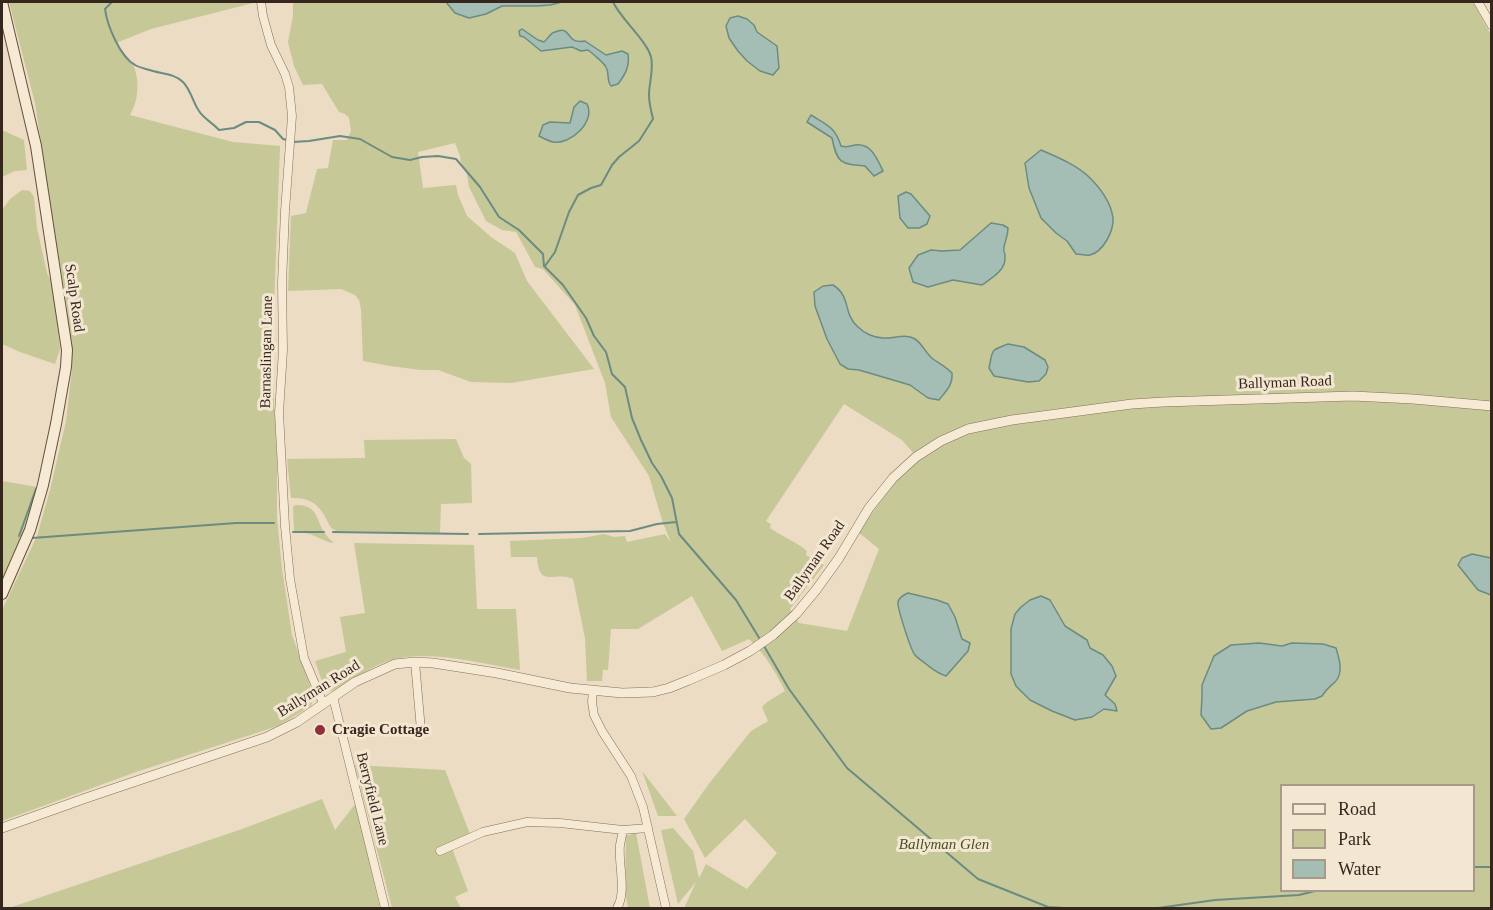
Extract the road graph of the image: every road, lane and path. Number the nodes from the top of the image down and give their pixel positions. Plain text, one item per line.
1 (2, 2) edge
2 (261, 2) edge
3 (1478, 2) edge
4 (1491, 26) edge
5 (1491, 406) edge
6 (2, 594) edge
7 (415, 662) junction
8 (593, 691) junction
9 (333, 697) junction
10 (323, 703) junction
11 (422, 730) dead end
12 (2, 828) edge
13 (648, 828) junction
14 (623, 830) junction
15 (440, 851) dead end
16 (385, 909) edge
17 (617, 909) edge
18 (666, 909) edge

1 - 6 main road, Scalp Road
2 - 10 street, Barnaslingan Lane
3 - 4 street
5 - 8 street, Ballyman Road
7 - 8 street, Ballyman Road
7 - 9 street, Ballyman Road
7 - 11 street
8 - 13 street
9 - 10 street, Ballyman Road
9 - 16 street, Berryfield Lane
10 - 12 street, Ballyman Road
13 - 14 street
13 - 18 street
14 - 15 street
14 - 17 street

